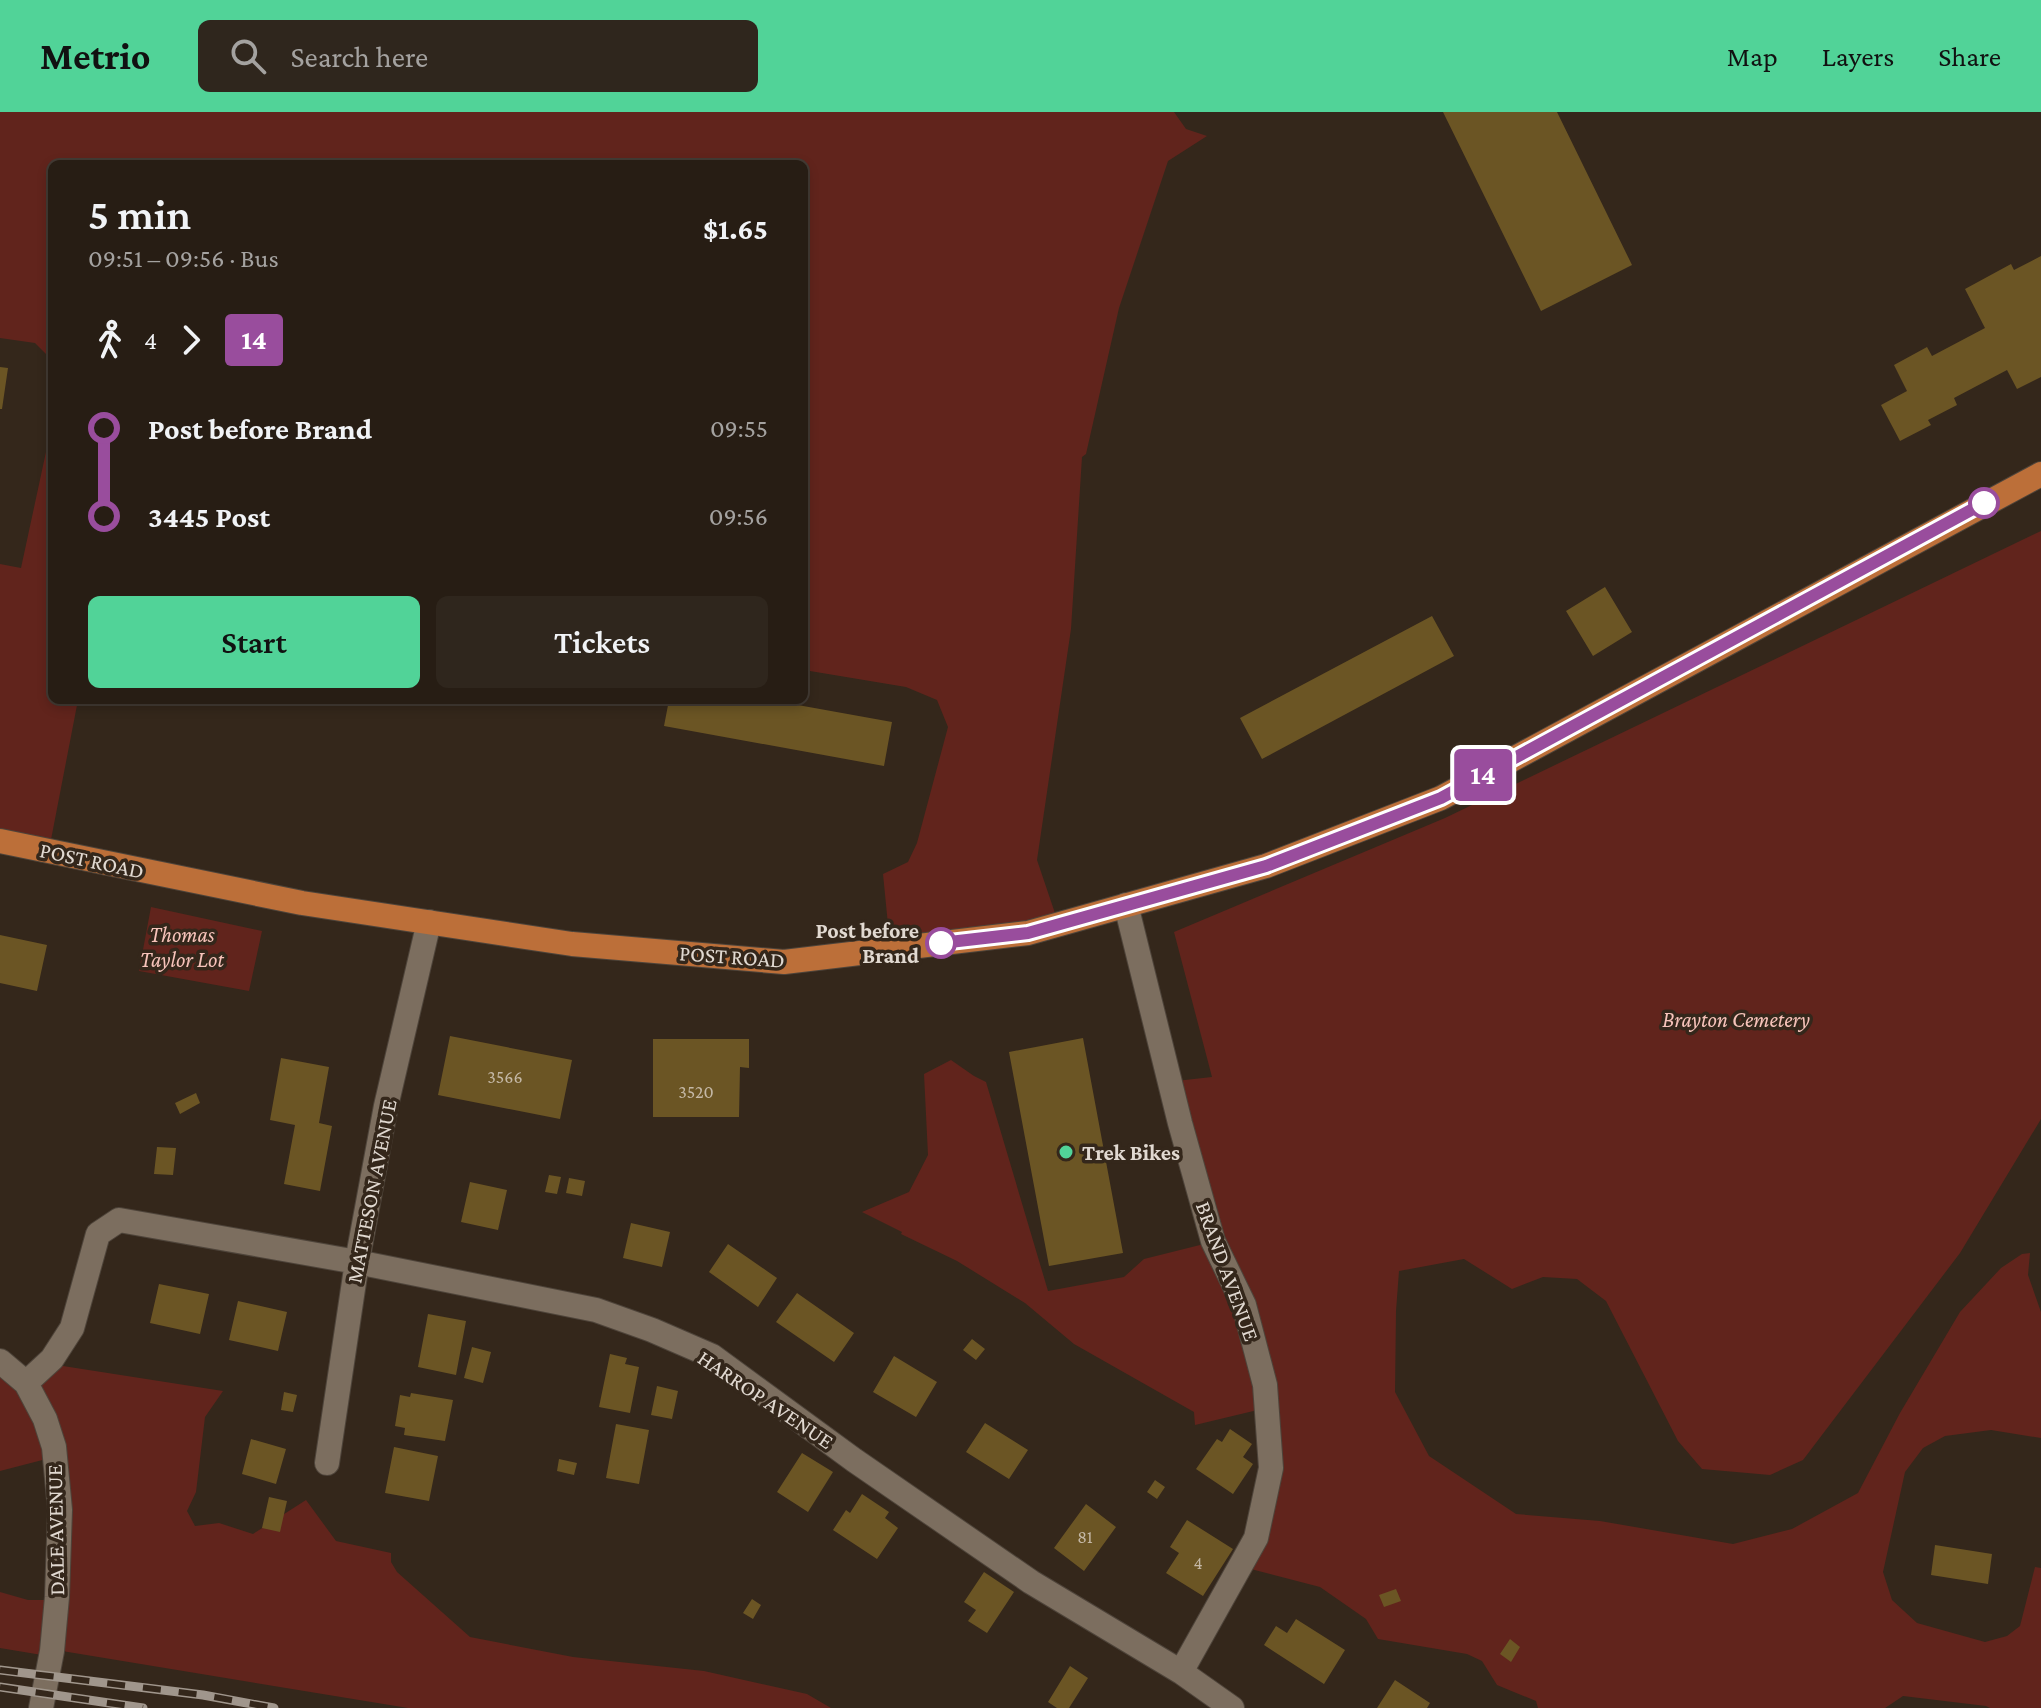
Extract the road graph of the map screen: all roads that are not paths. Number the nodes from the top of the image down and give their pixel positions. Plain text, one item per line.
1 (2041, 474) edge
2 (0, 841) edge
3 (1126, 905) junction
4 (429, 922) junction
5 (357, 1262) junction
6 (0, 1361) edge
7 (26, 1383) junction
8 (327, 1463) dead end
9 (1181, 1672) junction
10 (41, 1708) edge
11 (1232, 1708) edge

1 - 3 main road, POST ROAD
2 - 4 main road, POST ROAD
3 - 4 main road, POST ROAD
3 - 9 street, BRAND AVENUE
4 - 5 street, MATTESON AVENUE
5 - 7 street, HARROP AVENUE
5 - 8 street, MATTESON AVENUE
5 - 9 street, HARROP AVENUE
6 - 7 street
7 - 10 street, DALE AVENUE
9 - 11 street, HARROP AVENUE

